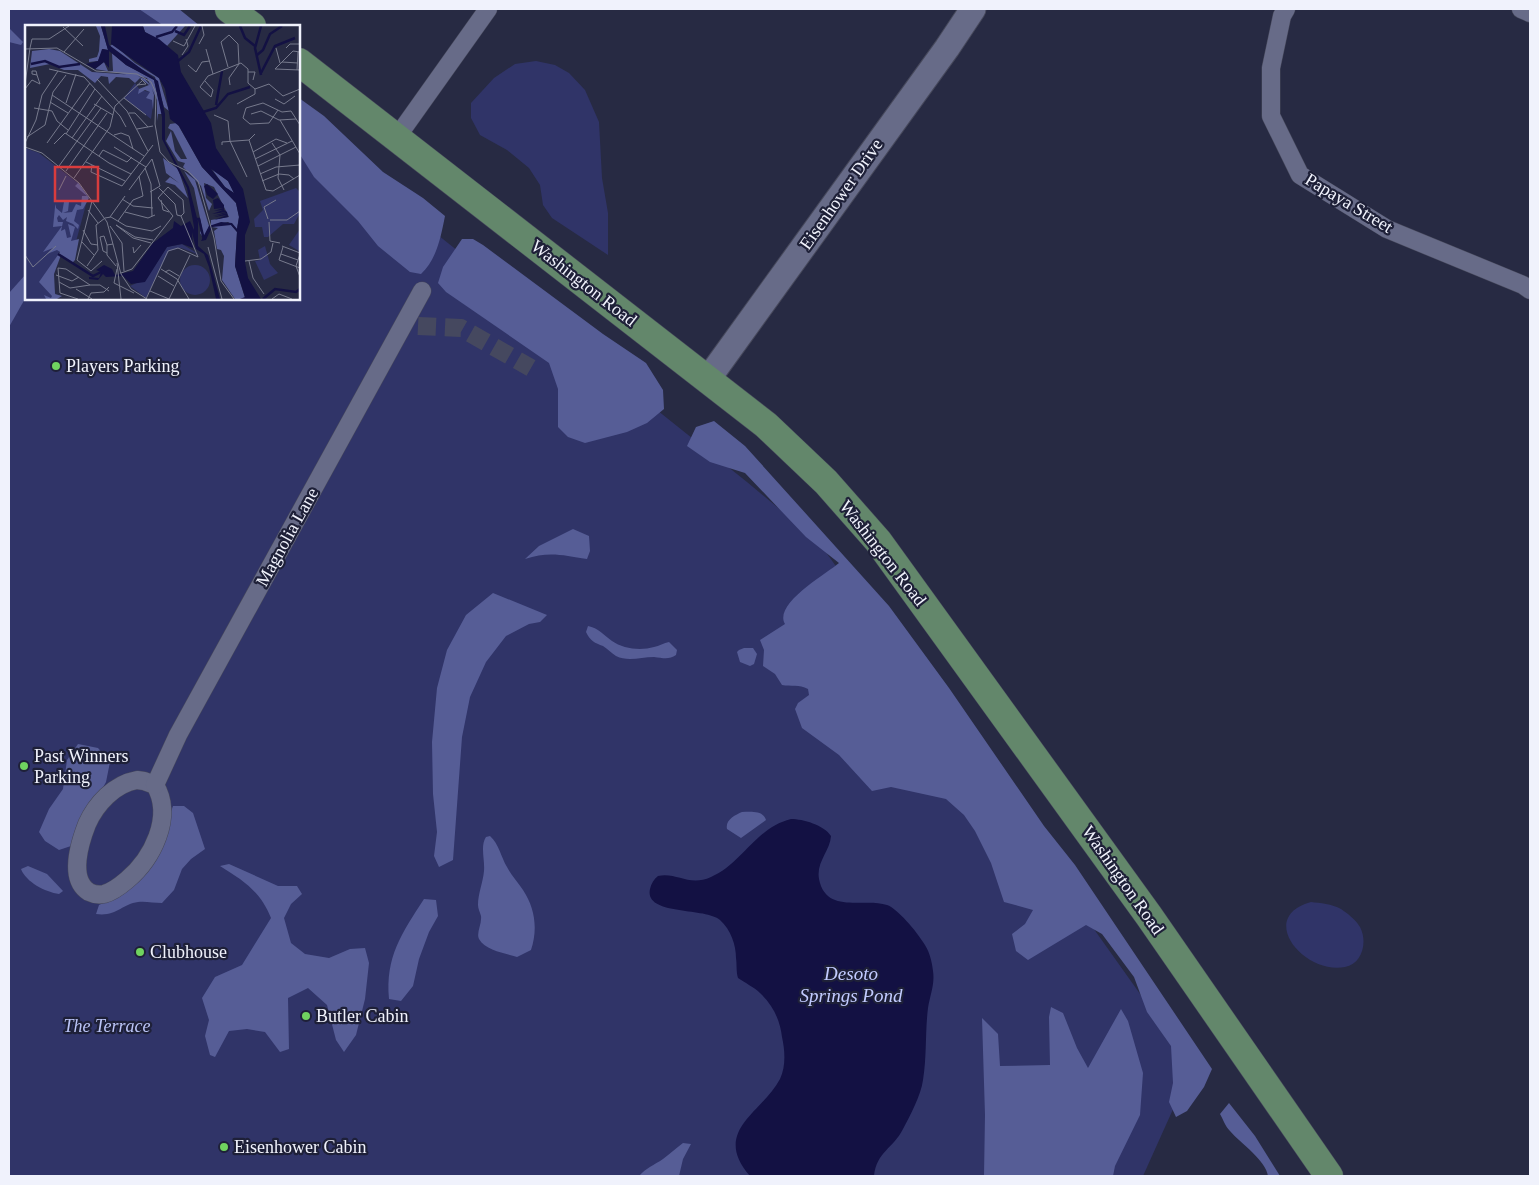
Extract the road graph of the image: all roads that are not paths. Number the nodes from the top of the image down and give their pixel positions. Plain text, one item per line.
1 (230, 9) edge
2 (488, 9) edge
3 (973, 9) edge
4 (1286, 9) edge
5 (1521, 9) edge
6 (1530, 13) edge
7 (251, 25) edge
8 (300, 63) edge
9 (397, 137) junction
10 (1530, 290) edge
11 (422, 291) dead end
12 (708, 378) junction
13 (155, 785) junction
14 (1329, 1176) edge

1 - 7 main road
2 - 9 street
3 - 12 street, Eisenhower Drive
4 - 10 street, Papaya Street
5 - 6 street
8 - 9 main road, Washington Road
9 - 12 main road, Washington Road
11 - 13 street, Magnolia Lane
12 - 14 main road, Washington Road
13 - 13 street

